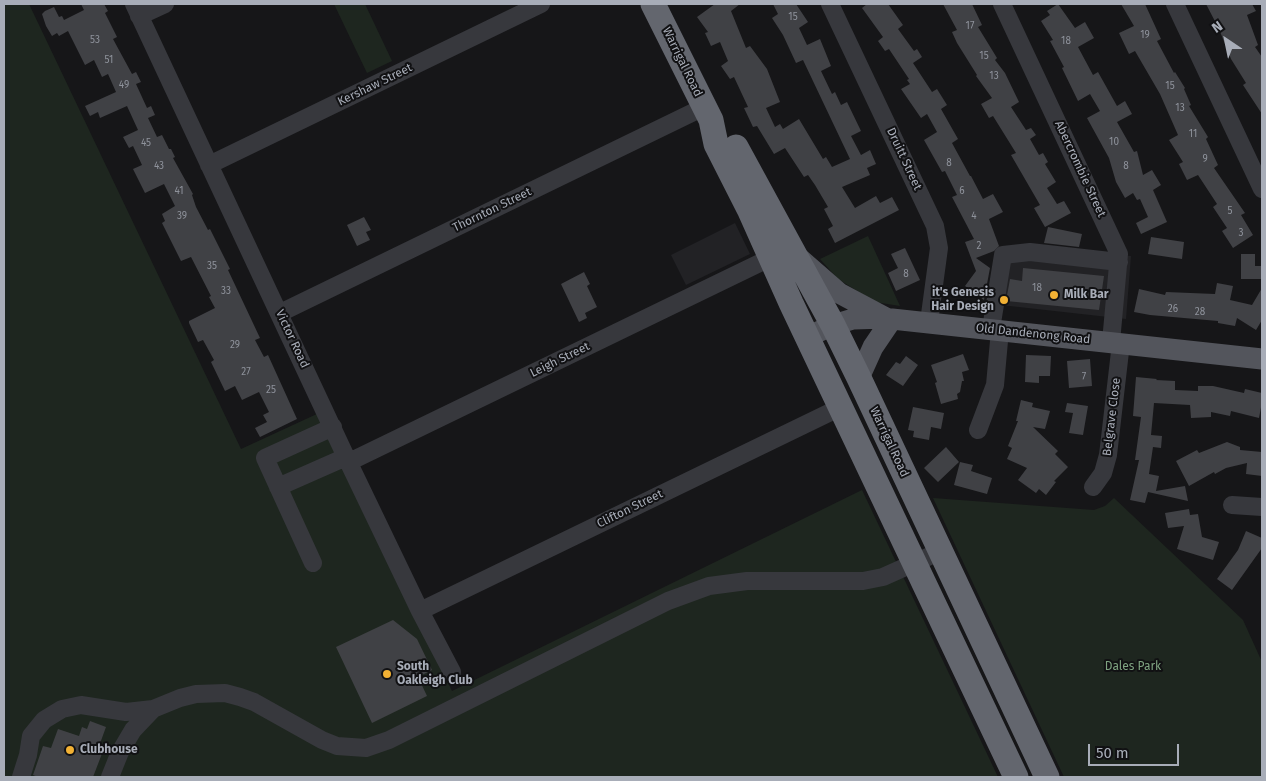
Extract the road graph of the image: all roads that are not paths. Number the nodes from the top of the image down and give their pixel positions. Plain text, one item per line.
1 (164, 4) edge
2 (541, 4) edge
3 (653, 4) edge
4 (830, 4) edge
5 (1002, 4) edge
6 (1175, 4) edge
7 (136, 10) edge
8 (707, 113) junction
9 (209, 165) junction
10 (1262, 189) edge
11 (795, 255) junction
12 (770, 258) junction
13 (1118, 262) junction
14 (280, 313) junction
15 (889, 319) junction
16 (929, 322) junction
17 (833, 325) junction
18 (996, 329) junction
19 (807, 337) junction
20 (1116, 343) junction
21 (1262, 359) edge
22 (859, 378) junction
23 (840, 407) junction
24 (333, 427) junction
25 (978, 430) dead end
26 (348, 460) junction
27 (278, 487) junction
28 (1093, 487) dead end
29 (1232, 505) dead end
30 (1262, 507) edge
31 (941, 551) junction
32 (313, 563) dead end
33 (915, 563) junction
34 (420, 611) junction
35 (452, 672) dead end
36 (153, 709) junction
37 (126, 712) junction
38 (133, 730) junction
39 (21, 777) edge
40 (110, 777) edge
41 (1016, 777) edge
42 (1046, 777) edge

1 - 7 street
2 - 9 street, Kershaw Street
3 - 8 highway, Warrigal Road
4 - 16 street, Druitt Street
5 - 13 street, Abercrombie Street
6 - 10 street
7 - 9 street, Victor Road
8 - 11 highway, Warrigal Road
8 - 12 highway, Warrigal Road
8 - 14 street, Thornton Street
9 - 14 street, Victor Road
11 - 15 main road
11 - 17 highway, Warrigal Road
12 - 19 highway, Warrigal Road
12 - 26 street, Leigh Street
13 - 18 street
13 - 20 street, Abercrombie Street
14 - 24 street, Victor Road
15 - 16 main road, Old Dandenong Road
15 - 17 main road, Old Dandenong Road
15 - 22 main road
16 - 18 main road, Old Dandenong Road
17 - 19 main road, Old Dandenong Road
17 - 22 highway, Warrigal Road
18 - 20 main road, Old Dandenong Road
18 - 25 street
19 - 23 highway, Warrigal Road
20 - 21 main road, Old Dandenong Road
20 - 28 street, Belgrave Close
22 - 31 highway, Warrigal Road
23 - 33 highway, Warrigal Road
23 - 34 street, Clifton Street
24 - 26 street, Victor Road
24 - 27 street
26 - 27 street, Leigh Street
26 - 34 street, Victor Road
27 - 32 street
29 - 30 street
31 - 33 street
31 - 42 highway, Warrigal Road
33 - 36 street
33 - 41 highway, Warrigal Road
34 - 35 street, Victor Road
36 - 37 street
36 - 38 street
37 - 38 street
37 - 39 street
38 - 40 street

